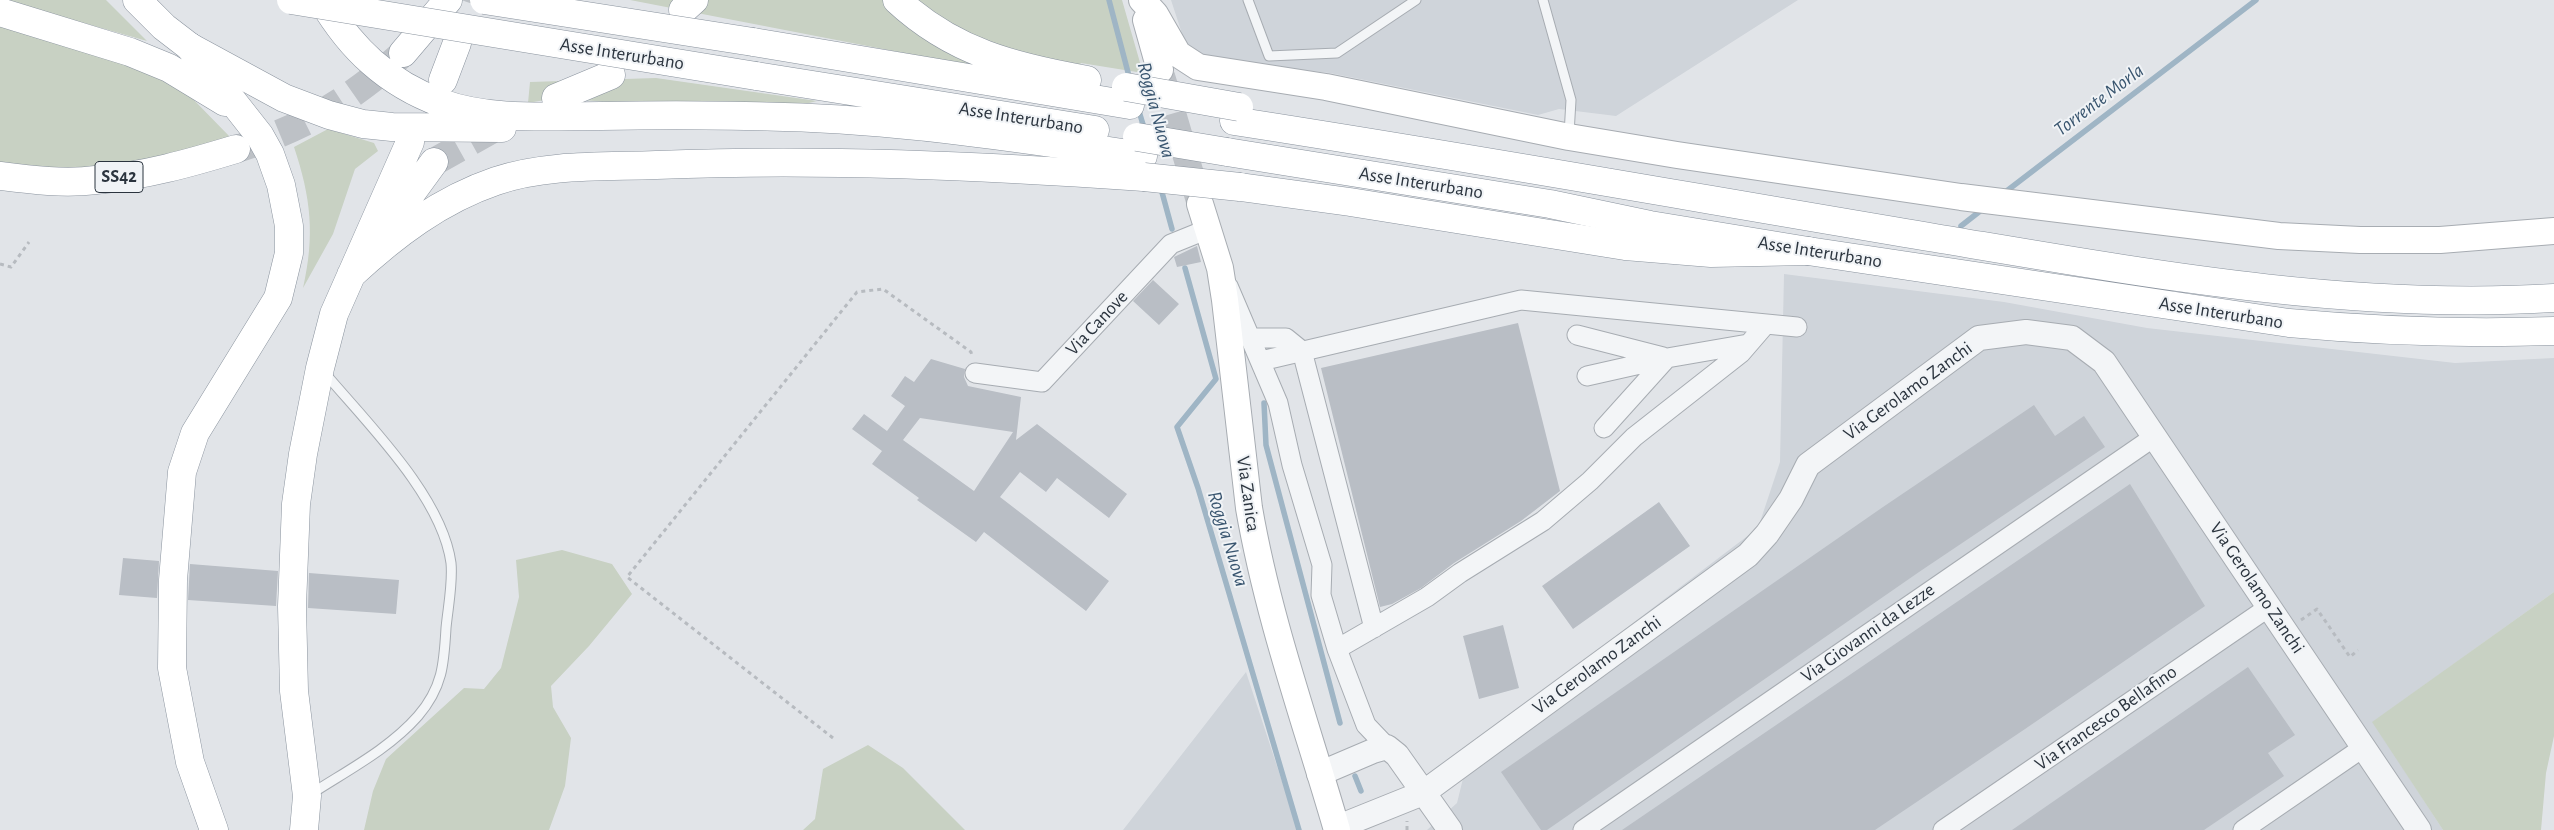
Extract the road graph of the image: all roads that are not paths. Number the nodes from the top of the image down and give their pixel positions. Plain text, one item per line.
1 (137, 0) edge
2 (291, 0) edge
3 (322, 0) edge
4 (436, 0) edge
5 (448, 0) edge
6 (484, 0) edge
7 (897, 0) edge
8 (1141, 0) edge
9 (1248, 0) edge
10 (1416, 0) edge
11 (1543, 0) edge
12 (0, 12) edge
13 (425, 29) junction
14 (457, 43) tunnel mouth
15 (190, 47) junction
16 (403, 53) tunnel mouth
17 (1160, 70) tunnel mouth
18 (611, 75) dead end
19 (443, 80) dead end
20 (1128, 96) junction
21 (556, 98) dead end
22 (245, 116) junction
23 (933, 128) junction
24 (1569, 137) junction
25 (410, 142) tunnel mouth
26 (236, 150) tunnel mouth
27 (1141, 157) junction
28 (434, 162) tunnel mouth
29 (1233, 170) junction
30 (0, 176) edge
31 (1200, 204) tunnel mouth
32 (2554, 231) edge
33 (1188, 237) junction
34 (1808, 251) junction
35 (2069, 261) junction
36 (1220, 268) junction
37 (351, 275) junction
38 (2554, 280) edge
39 (2554, 298) edge
40 (1766, 324) junction
41 (1797, 328) dead end
42 (2554, 331) edge
43 (1577, 335) dead end
44 (1251, 338) junction
45 (1748, 344) junction
46 (1302, 351) junction
47 (1667, 358) junction
48 (1261, 361) junction
49 (320, 368) junction
50 (975, 373) road end
51 (1587, 376) dead end
52 (1604, 428) dead end
53 (2154, 437) junction
54 (2269, 606) junction
55 (1374, 628) junction
56 (1338, 649) junction
57 (1387, 747) junction
58 (2364, 747) junction
59 (1319, 774) junction
60 (1423, 793) junction
61 (307, 796) junction
62 (1336, 829) edge
63 (214, 830) edge
64 (304, 830) edge
65 (1450, 830) edge
66 (1582, 830) edge
67 (1943, 830) edge
68 (2243, 830) edge
69 (2419, 830) edge

1 - 15 highway
2 - 27 highway, Asse Interurbano, bridge
3 - 23 highway
4 - 13 highway
5 - 13 highway
6 - 20 highway, Asse Interurbano, bridge
7 - 20 highway
8 - 17 main road
8 - 24 main road
9 - 10 lane
11 - 24 lane
12 - 22 highway
13 - 16 highway
14 - 19 highway
15 - 22 highway
15 - 23 highway
18 - 21 highway
20 - 35 highway, Asse Interurbano
22 - 63 highway
23 - 27 highway
24 - 32 main road
25 - 37 highway
26 - 30 highway, SS42
27 - 29 highway, bridge
27 - 29 highway, Asse Interurbano, bridge
27 - 37 highway
28 - 37 highway
29 - 34 highway, Asse Interurbano
29 - 34 highway
31 - 33 main road, Via Zanica
33 - 36 main road, Via Zanica
33 - 50 street, Via Canove
34 - 42 highway, Asse Interurbano
35 - 38 highway
35 - 39 highway, Asse Interurbano
36 - 44 street, Via Zanica
36 - 59 main road, Via Zanica
37 - 49 highway
40 - 41 street
40 - 45 street
40 - 46 street
43 - 47 street
44 - 46 street
44 - 48 street, Via Zanica
45 - 47 street
45 - 55 street
46 - 48 street
46 - 55 street
47 - 51 street
47 - 52 street
48 - 56 street, Via Zanica
49 - 61 highway
49 - 61 lane
53 - 54 street, Via Gerolamo Zanchi
53 - 60 street, Via Gerolamo Zanchi
53 - 66 street, Via Giovanni da Lezze
54 - 58 street, Via Gerolamo Zanchi
54 - 67 street, Via Francesco Bellafino
55 - 56 street
56 - 57 street, Via Zanica
57 - 59 street
57 - 60 street
58 - 68 street
58 - 69 street, Via Gerolamo Zanchi
59 - 62 main road, Via Zanica
60 - 62 street, Via Gerolamo Zanchi
60 - 65 street
61 - 64 highway

